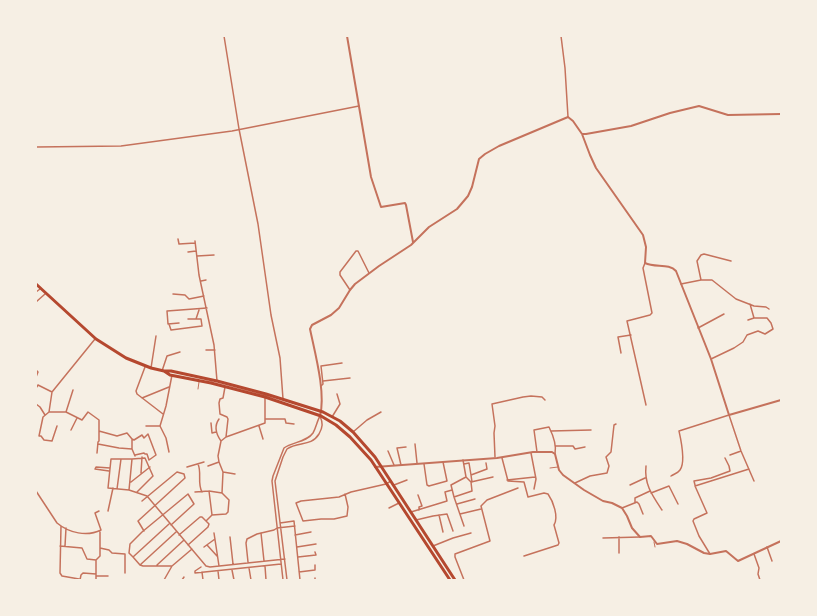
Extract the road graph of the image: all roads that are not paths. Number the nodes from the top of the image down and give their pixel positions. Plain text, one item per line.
1 (224, 36) edge
2 (347, 36) edge
3 (561, 36) edge
4 (359, 106) junction
5 (781, 114) edge
6 (568, 118) junction
7 (239, 129) junction
8 (582, 134) junction
9 (36, 147) edge
10 (178, 239) dead end
11 (413, 242) junction
12 (196, 251) junction
13 (188, 252) dead end
14 (214, 254) dead end
15 (196, 256) junction
16 (731, 261) dead end
17 (645, 263) junction
18 (369, 273) junction
19 (206, 280) dead end
20 (701, 280) junction
21 (200, 281) junction
22 (36, 284) edge
23 (681, 284) junction
24 (41, 288) junction
25 (350, 290) junction
26 (36, 292) edge
27 (46, 292) junction
28 (173, 294) dead end
29 (204, 296) junction
30 (36, 302) edge
31 (750, 304) junction
32 (207, 308) junction
33 (769, 309) dead end
34 (198, 310) junction
35 (724, 314) dead end
36 (196, 318) junction
37 (754, 318) junction
38 (188, 319) dead end
39 (748, 320) dead end
40 (179, 323) dead end
41 (168, 324) junction
42 (698, 328) junction
43 (631, 335) junction
44 (156, 336) dead end
45 (96, 339) junction
46 (206, 350) dead end
47 (215, 350) junction
48 (180, 352) dead end
49 (621, 352) dead end
50 (711, 359) junction
51 (342, 363) dead end
52 (145, 366) junction
53 (150, 368) junction
54 (36, 370) edge
55 (163, 371) junction
56 (172, 375) junction
57 (36, 377) edge
58 (350, 378) dead end
59 (199, 381) junction
60 (217, 381) junction
61 (323, 381) junction
62 (320, 386) junction
63 (225, 387) junction
64 (36, 388) edge
65 (169, 388) junction
66 (198, 389) dead end
67 (73, 390) dead end
68 (52, 392) junction
69 (338, 394) dead end
70 (266, 396) junction
71 (142, 398) junction
72 (545, 400) dead end
73 (781, 400) edge
74 (283, 401) junction
75 (36, 404) edge
76 (646, 405) dead end
77 (321, 411) junction
78 (49, 412) junction
79 (66, 412) junction
80 (381, 412) dead end
81 (163, 414) junction
82 (45, 415) junction
83 (729, 415) junction
84 (320, 416) junction
85 (332, 417) junction
86 (77, 418) junction
87 (219, 419) dead end
88 (266, 419) junction
89 (211, 423) dead end
90 (294, 424) dead end
91 (616, 424) dead end
92 (316, 425) junction
93 (57, 426) dead end
94 (146, 426) dead end
95 (160, 426) junction
96 (259, 426) junction
97 (322, 428) junction
98 (71, 430) dead end
99 (591, 430) dead end
100 (99, 431) junction
101 (551, 431) junction
102 (216, 432) junction
103 (353, 432) junction
104 (39, 436) junction
105 (226, 436) junction
106 (36, 437) edge
107 (132, 439) junction
108 (263, 439) dead end
109 (221, 441) junction
110 (98, 444) junction
111 (415, 444) dead end
112 (556, 446) junction
113 (406, 447) dead end
114 (586, 447) dead end
115 (132, 449) junction
116 (388, 451) dead end
117 (741, 451) junction
118 (169, 452) dead end
119 (537, 452) junction
120 (97, 453) dead end
121 (531, 453) junction
122 (555, 454) junction
123 (730, 455) dead end
124 (142, 457) junction
125 (501, 457) junction
126 (495, 458) junction
127 (726, 458) dead end
128 (132, 459) junction
129 (121, 460) junction
130 (463, 460) junction
131 (204, 462) dead end
132 (219, 462) junction
133 (424, 462) junction
134 (443, 462) junction
135 (417, 463) junction
136 (486, 463) dead end
137 (198, 464) junction
138 (464, 464) junction
139 (394, 465) junction
140 (401, 465) junction
141 (208, 466) dead end
142 (381, 466) junction
143 (646, 466) dead end
144 (150, 467) junction
145 (188, 467) dead end
146 (375, 467) junction
147 (558, 467) junction
148 (110, 468) junction
149 (550, 468) dead end
150 (749, 470) junction
151 (110, 471) junction
152 (223, 472) junction
153 (141, 474) junction
154 (235, 474) dead end
155 (471, 475) junction
156 (273, 476) junction
157 (671, 476) dead end
158 (276, 477) junction
159 (466, 477) junction
160 (494, 477) dead end
161 (535, 477) junction
162 (645, 478) junction
163 (407, 480) dead end
164 (507, 480) junction
165 (391, 481) junction
166 (754, 481) dead end
167 (471, 482) junction
168 (130, 483) junction
169 (574, 483) junction
170 (386, 484) junction
171 (394, 485) junction
172 (630, 485) dead end
173 (695, 486) junction
174 (113, 488) junction
175 (518, 488) dead end
176 (117, 489) junction
177 (534, 489) dead end
178 (129, 490) junction
179 (452, 490) junction
180 (36, 491) edge
181 (209, 491) junction
182 (194, 492) dead end
183 (202, 492) junction
184 (651, 492) junction
185 (136, 493) junction
186 (222, 493) junction
187 (345, 494) junction
188 (418, 495) dead end
189 (147, 496) junction
190 (454, 497) junction
191 (475, 499) dead end
192 (142, 501) dead end
193 (399, 503) junction
194 (635, 503) junction
195 (456, 504) junction
196 (678, 504) dead end
197 (154, 506) junction
198 (389, 508) dead end
199 (622, 508) junction
200 (481, 509) junction
201 (419, 510) junction
202 (662, 510) dead end
203 (99, 511) dead end
204 (108, 511) dead end
205 (411, 512) junction
206 (460, 514) junction
207 (643, 514) dead end
208 (162, 515) junction
209 (212, 515) junction
210 (439, 515) junction
211 (416, 520) junction
212 (206, 521) junction
213 (170, 524) junction
214 (280, 524) junction
215 (61, 526) junction
216 (295, 526) junction
217 (464, 526) dead end
218 (66, 528) junction
219 (277, 528) junction
220 (281, 528) junction
221 (274, 530) junction
222 (100, 531) junction
223 (144, 531) junction
224 (281, 531) junction
225 (453, 531) dead end
226 (176, 532) junction
227 (277, 532) junction
228 (311, 532) dead end
229 (443, 532) dead end
230 (214, 533) dead end
231 (261, 533) junction
232 (471, 533) dead end
233 (179, 535) junction
234 (295, 535) junction
235 (230, 537) dead end
236 (619, 537) junction
237 (640, 537) junction
238 (603, 538) dead end
239 (215, 539) junction
240 (184, 540) junction
241 (654, 541) junction
242 (781, 541) edge
243 (316, 544) dead end
244 (188, 545) junction
245 (60, 546) junction
246 (65, 546) junction
247 (208, 546) junction
248 (433, 546) junction
249 (204, 547) dead end
250 (297, 547) junction
251 (655, 547) dead end
252 (100, 548) junction
253 (767, 548) junction
254 (192, 549) junction
255 (315, 552) dead end
256 (619, 553) dead end
257 (710, 554) junction
258 (754, 554) junction
259 (133, 556) junction
260 (218, 556) junction
261 (524, 556) dead end
262 (298, 557) junction
263 (280, 559) junction
264 (285, 559) junction
265 (96, 560) junction
266 (264, 561) junction
267 (772, 561) dead end
268 (248, 562) junction
269 (233, 564) junction
270 (281, 564) junction
271 (140, 565) junction
272 (157, 565) junction
273 (315, 565) dead end
274 (172, 566) junction
275 (219, 566) junction
276 (265, 566) junction
277 (201, 567) dead end
278 (249, 568) junction
279 (232, 570) junction
280 (218, 571) junction
281 (202, 572) junction
282 (299, 572) junction
283 (125, 573) dead end
284 (96, 575) junction
285 (108, 576) dead end
286 (184, 577) dead end
287 (80, 579) edge
288 (96, 580) edge
289 (164, 580) edge
290 (182, 580) edge
291 (203, 580) edge
292 (219, 580) edge
293 (234, 580) edge
294 (251, 580) edge
295 (266, 580) edge
296 (283, 580) edge
297 (287, 580) edge
298 (300, 580) edge
299 (450, 580) edge
300 (454, 580) edge
301 (464, 580) edge
302 (760, 580) edge

1 - 7 street
2 - 4 street
3 - 6 street
4 - 7 street
4 - 11 street
5 - 8 street
6 - 8 street
6 - 11 street
7 - 9 street
7 - 74 street
8 - 17 street
10 - 12 street
11 - 18 street
12 - 13 street
12 - 15 street
14 - 15 street
15 - 21 street
16 - 20 street
17 - 23 street
17 - 43 street
18 - 25 street
18 - 25 street
19 - 21 street
20 - 23 street
20 - 31 street
21 - 29 street
22 - 24 highway
23 - 42 street
24 - 26 street
24 - 27 highway
25 - 62 street
27 - 30 street
27 - 45 highway
28 - 29 street
29 - 32 street
31 - 33 street
31 - 37 street
32 - 34 street
32 - 47 street
34 - 36 street
34 - 41 street
35 - 42 street
36 - 38 street
36 - 41 street
37 - 39 street
37 - 50 street
40 - 41 street
42 - 50 street
43 - 49 street
43 - 76 street
44 - 53 street
45 - 52 highway
45 - 68 street
46 - 47 street
47 - 60 street
48 - 55 street
50 - 83 street
51 - 61 street
52 - 53 highway
52 - 71 street
53 - 55 highway
54 - 57 street
55 - 56 highway
55 - 60 highway
56 - 59 highway
56 - 65 street
58 - 61 street
59 - 63 highway
59 - 66 lane
60 - 70 highway
61 - 62 street
62 - 77 street
63 - 70 highway
63 - 105 street
64 - 68 street
65 - 71 street
65 - 81 street
67 - 79 street
68 - 78 street
69 - 85 street
70 - 74 highway
70 - 88 street
71 - 81 street
72 - 126 street
73 - 83 street
74 - 77 highway
74 - 84 highway
75 - 82 street
77 - 84 street
77 - 85 highway
78 - 79 street
78 - 82 street
79 - 86 street
80 - 103 street
81 - 95 street
82 - 104 street
83 - 117 street
83 - 157 street
84 - 92 street
84 - 97 street
84 - 146 highway
85 - 103 highway
86 - 98 street
86 - 100 street
87 - 102 street
88 - 90 street
88 - 96 street
89 - 102 street
91 - 169 street
92 - 97 street
92 - 156 street
93 - 104 street
94 - 95 street
95 - 118 street
96 - 105 street
96 - 108 street
97 - 158 street
99 - 101 street
100 - 107 street
100 - 110 street
101 - 112 street
101 - 119 street
102 - 109 street
103 - 142 highway
104 - 106 street
105 - 109 street
107 - 115 street
107 - 115 street
109 - 132 street
110 - 115 street
110 - 120 street
111 - 135 street
112 - 114 street
112 - 122 street
113 - 140 street
116 - 139 street
117 - 123 street
117 - 150 street
119 - 121 street
119 - 122 street
121 - 125 street
121 - 161 street
122 - 147 street
124 - 128 street
124 - 144 street
124 - 153 street
125 - 126 street
125 - 164 street
126 - 130 street
127 - 173 street
128 - 129 street
128 - 168 street
129 - 148 street
129 - 176 street
130 - 134 street
130 - 138 street
131 - 137 street
132 - 141 street
132 - 152 street
133 - 134 street
133 - 134 street
133 - 135 street
135 - 140 street
136 - 155 street
137 - 145 street
137 - 183 street
138 - 155 street
138 - 159 street
139 - 140 street
139 - 142 street
142 - 146 street
142 - 165 highway
143 - 162 street
144 - 153 street
144 - 185 street
146 - 170 highway
147 - 149 lane
147 - 169 street
148 - 151 street
148 - 151 street
150 - 166 street
150 - 173 street
151 - 174 street
152 - 154 street
152 - 186 street
153 - 168 street
155 - 167 street
156 - 158 street
156 - 219 street
158 - 214 street
159 - 167 street
159 - 179 street
160 - 167 street
161 - 164 street
161 - 177 street
162 - 172 street
162 - 184 street
163 - 171 street
164 - 261 street
165 - 170 street
165 - 171 highway
167 - 190 street
168 - 178 street
169 - 199 street
170 - 187 street
170 - 193 highway
171 - 205 highway
173 - 257 street
174 - 176 street
174 - 204 street
175 - 200 street
176 - 178 street
178 - 185 street
179 - 190 street
179 - 201 street
180 - 215 street
181 - 183 street
181 - 186 street
181 - 209 street
182 - 183 street
184 - 194 street
184 - 196 street
184 - 202 street
185 - 189 street
186 - 209 street
187 - 187 street
188 - 201 street
189 - 192 street
189 - 197 street
189 - 197 street
190 - 195 street
191 - 195 street
193 - 198 street
193 - 299 highway
194 - 199 street
194 - 207 street
195 - 206 street
197 - 208 street
197 - 223 street
199 - 237 street
200 - 206 street
200 - 301 street
201 - 205 street
203 - 222 street
205 - 211 highway
206 - 217 street
208 - 213 street
208 - 213 street
208 - 223 street
209 - 212 street
210 - 211 street
210 - 225 street
210 - 229 street
211 - 248 highway
212 - 233 street
212 - 244 street
213 - 226 street
213 - 259 street
214 - 216 street
214 - 220 street
215 - 218 street
215 - 245 street
216 - 220 street
216 - 234 street
218 - 222 street
218 - 246 street
219 - 220 street
219 - 221 street
219 - 227 street
220 - 224 street
221 - 227 street
221 - 231 street
222 - 252 street
223 - 259 street
224 - 227 street
224 - 264 street
226 - 233 street
226 - 271 street
227 - 263 street
228 - 234 street
230 - 239 street
231 - 266 street
231 - 268 street
232 - 248 street
233 - 240 street
234 - 250 street
235 - 269 street
236 - 237 street
236 - 238 street
236 - 256 street
237 - 241 street
239 - 247 street
239 - 260 street
240 - 244 street
240 - 272 street
241 - 251 lane
241 - 257 street
242 - 253 street
243 - 250 street
244 - 254 street
245 - 246 street
245 - 287 street
246 - 265 street
247 - 249 street
247 - 260 street
248 - 300 highway
250 - 262 street
252 - 265 street
252 - 283 street
253 - 258 street
253 - 267 street
254 - 274 street
254 - 275 street
255 - 262 street
257 - 258 street
258 - 302 street
259 - 271 street
260 - 275 street
262 - 282 street
263 - 264 street
263 - 266 street
263 - 270 street
264 - 297 street
265 - 284 street
266 - 268 street
268 - 269 street
269 - 275 street
270 - 276 street
270 - 296 street
271 - 272 street
272 - 274 street
273 - 282 street
274 - 289 street
276 - 278 street
276 - 295 street
277 - 281 street
278 - 279 street
278 - 294 street
279 - 280 street
279 - 293 street
280 - 281 street
280 - 292 street
281 - 291 street
282 - 298 street
284 - 285 street
284 - 287 street
284 - 288 street
286 - 290 street

